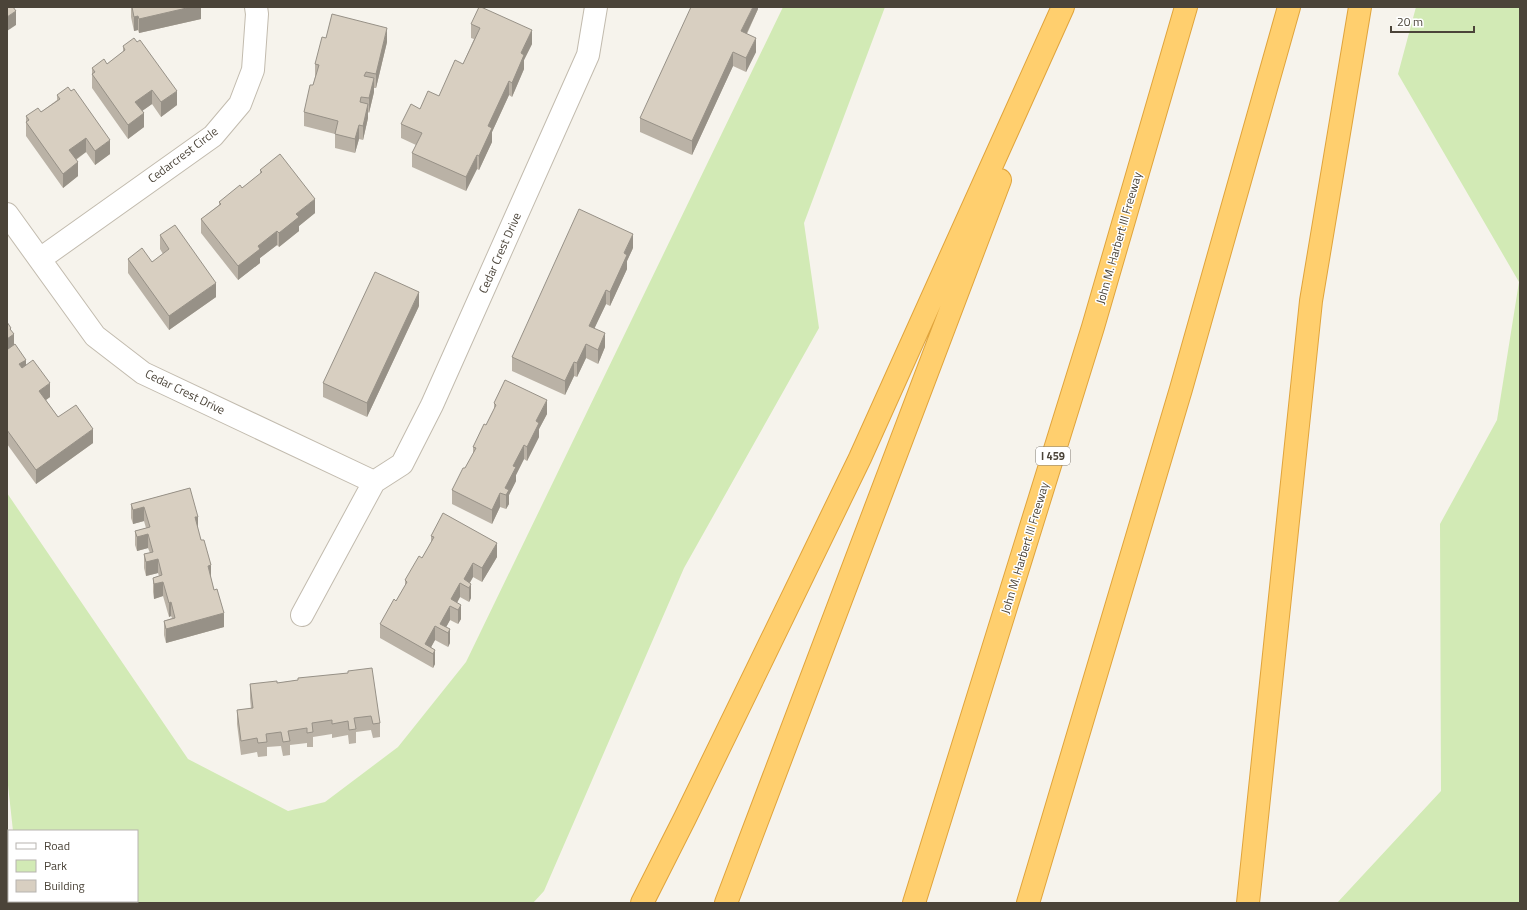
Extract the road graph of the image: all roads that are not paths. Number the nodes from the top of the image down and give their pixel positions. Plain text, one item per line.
1 (256, 7) edge
2 (596, 7) edge
3 (1065, 7) edge
4 (1186, 7) edge
5 (1289, 7) edge
6 (1360, 7) edge
7 (7, 214) edge
8 (40, 259) junction
9 (374, 482) junction
10 (302, 615) dead end
11 (642, 903) edge
12 (726, 903) edge
13 (914, 903) edge
14 (1028, 903) edge
15 (1248, 903) edge

1 - 8 street, Cedarcrest Circle
2 - 9 street, Cedar Crest Drive
3 - 11 highway
3 - 12 highway
4 - 13 highway, John M. Harbert III Freeway / I 459
5 - 14 highway
6 - 15 highway
7 - 8 street, Cedar Crest Drive
8 - 9 street, Cedar Crest Drive
9 - 10 street, Cedar Crest Drive

